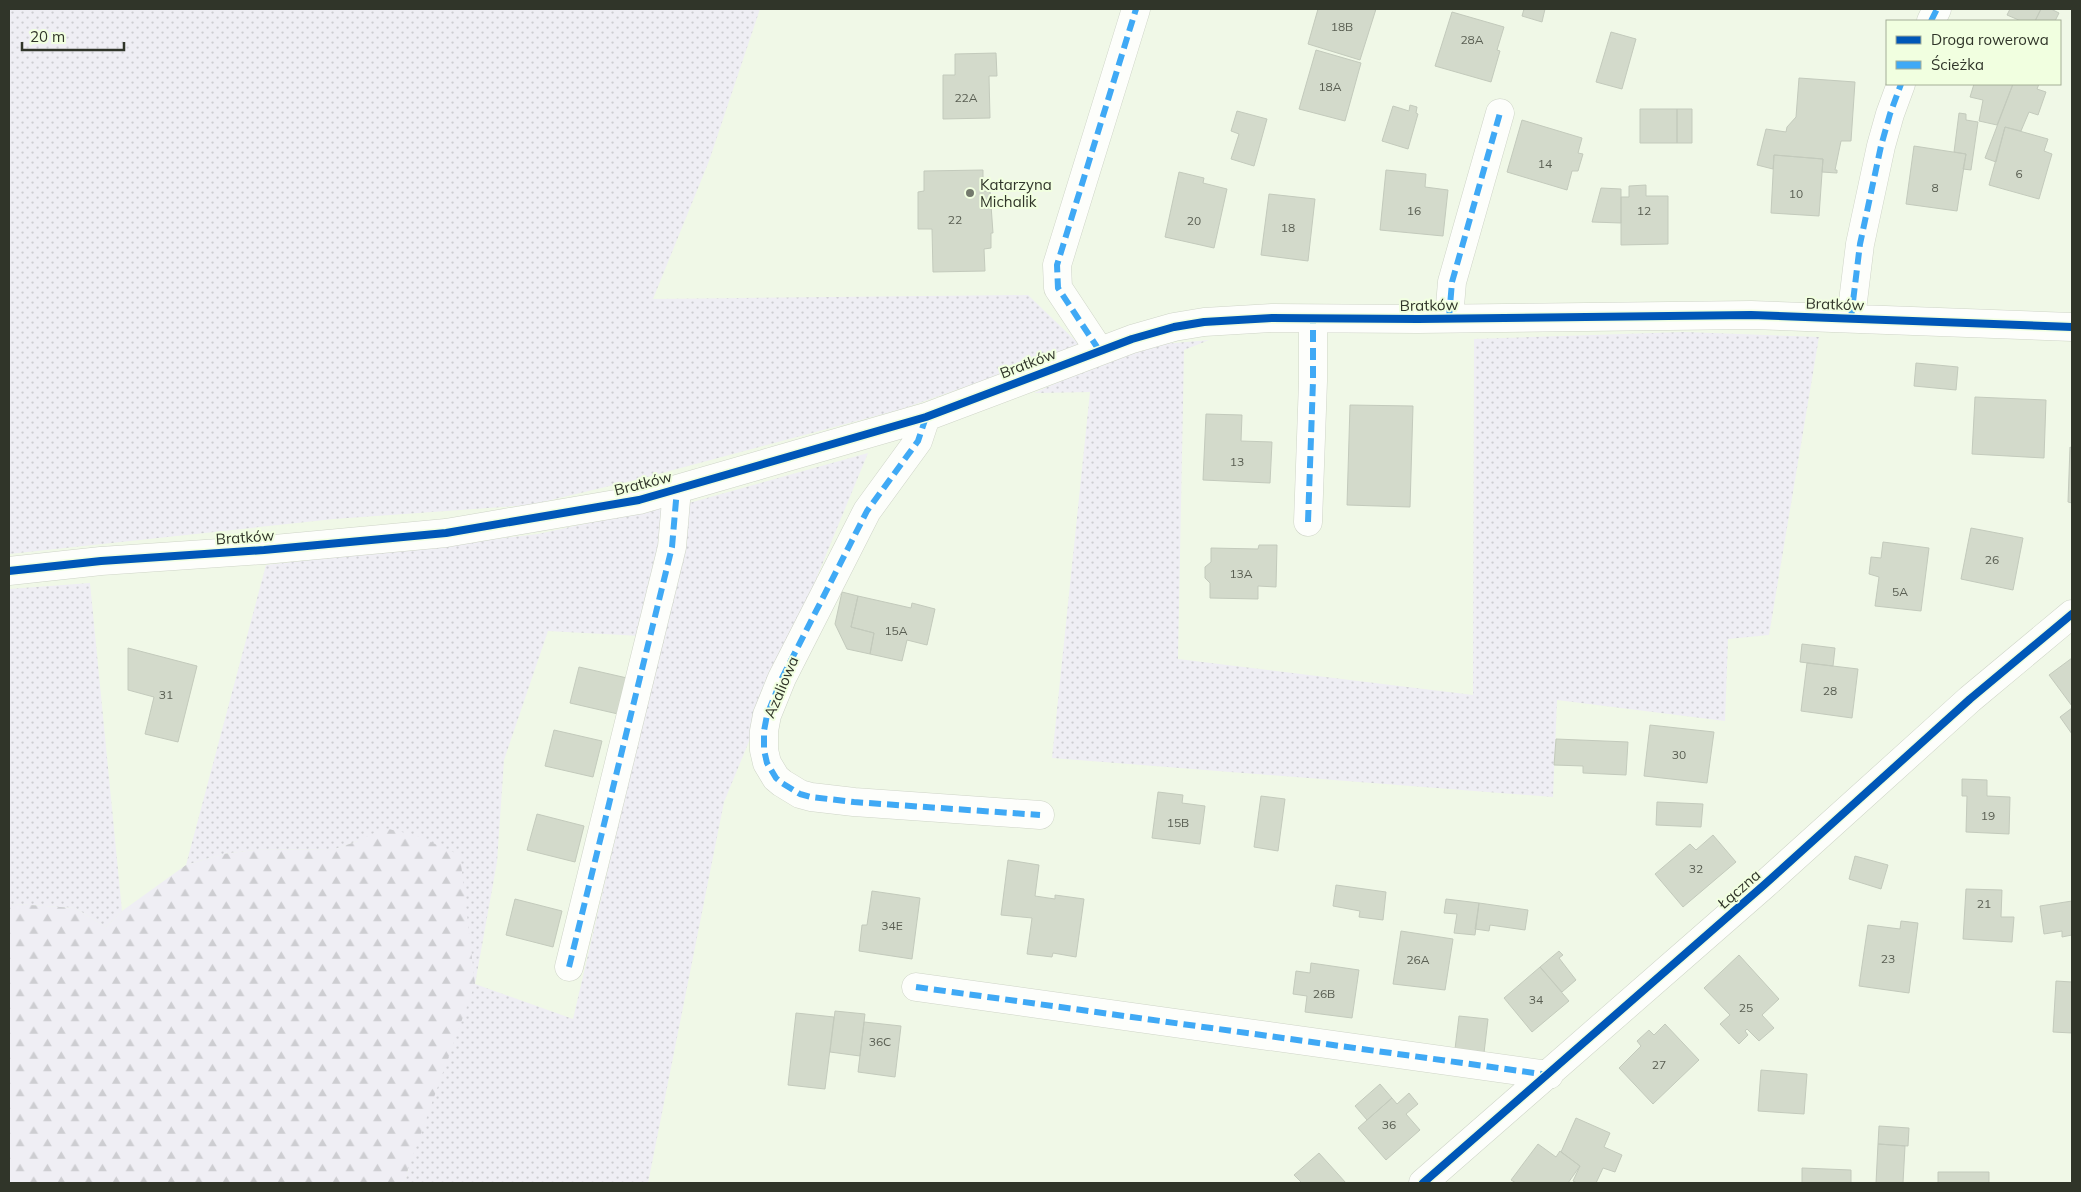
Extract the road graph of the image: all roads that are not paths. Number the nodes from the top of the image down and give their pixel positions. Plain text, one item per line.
1 (1136, 9) edge
2 (1901, 85) edge
3 (1500, 113) dead end
4 (1449, 318) junction
5 (1851, 318) junction
6 (1313, 319) junction
7 (2072, 327) edge
8 (1099, 350) junction
9 (926, 417) junction
10 (677, 489) junction
11 (1308, 522) dead end
12 (9, 571) edge
13 (2072, 614) edge
14 (1040, 815) dead end
15 (569, 967) dead end
16 (916, 987) dead end
17 (1549, 1075) junction
18 (1431, 1181) edge

1 - 8 street
2 - 5 street, Bratków
3 - 4 street, Bratków
4 - 5 street, Bratków
4 - 6 street, Bratków
5 - 7 street, Bratków
6 - 8 street, Bratków
6 - 11 street
8 - 9 street, Bratków
9 - 10 street, Bratków
9 - 14 street, Azaliowa
10 - 12 street, Bratków
10 - 15 street
13 - 17 street, Łączna
16 - 17 street
17 - 18 street, Łączna

